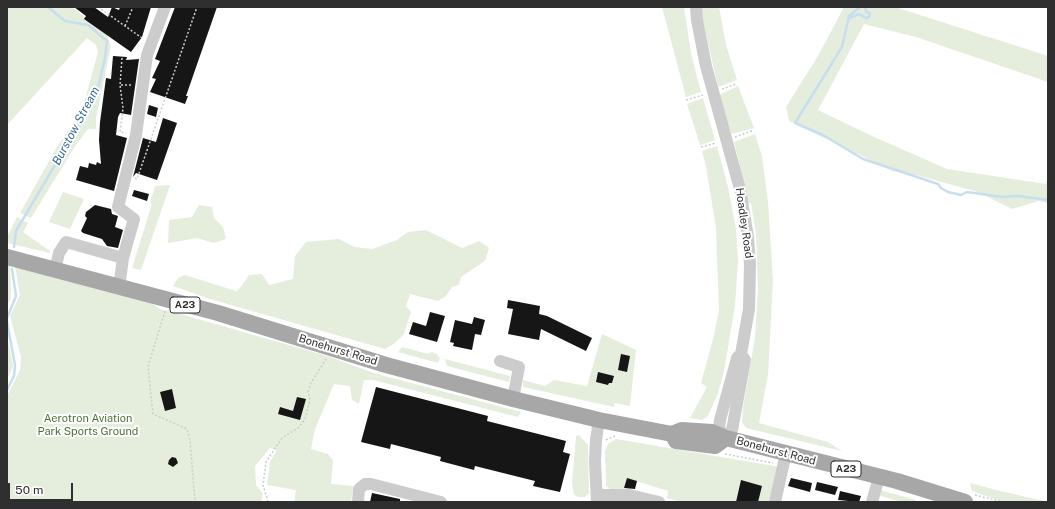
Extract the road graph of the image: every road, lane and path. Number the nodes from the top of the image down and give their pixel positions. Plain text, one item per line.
1 (98, 7) edge
2 (133, 7) edge
3 (165, 7) edge
4 (197, 7) edge
5 (696, 7) edge
6 (125, 26) junction
7 (151, 44) junction
8 (122, 58) dead end
9 (136, 135) junction
10 (126, 175) junction
11 (7, 257) edge
12 (123, 258) junction
13 (55, 270) junction
14 (119, 288) junction
15 (164, 307) dead end
16 (330, 348) junction
17 (500, 361) dead end
18 (513, 399) junction
19 (599, 420) junction
20 (615, 436) dead end
21 (726, 438) junction
22 (604, 441) dead end
23 (786, 454) junction
24 (879, 477) junction
25 (597, 499) edge
26 (962, 499) edge
27 (195, 502) edge
28 (268, 502) edge
29 (358, 502) edge
30 (441, 502) edge
31 (659, 502) edge
32 (776, 502) edge
33 (872, 502) edge
34 (1003, 502) edge

1 - 6 path
2 - 6 path
3 - 7 street
4 - 10 path
5 - 21 street, Hoadley Road
6 - 7 path
7 - 9 street
8 - 9 path
9 - 10 street
10 - 12 street
11 - 13 main road, Bonehurst Road / A23
12 - 13 street
12 - 14 street
13 - 14 main road, Bonehurst Road / A23
14 - 16 main road, Bonehurst Road / A23
15 - 27 path
16 - 18 main road, Bonehurst Road / A23
16 - 28 path
17 - 18 street
18 - 19 main road, Bonehurst Road / A23
19 - 21 main road, Bonehurst Road / A23
19 - 25 street
20 - 22 path
21 - 23 main road, Bonehurst Road / A23
23 - 24 main road, Bonehurst Road / A23
23 - 32 street
24 - 26 main road, Bonehurst Road / A23
24 - 33 street
25 - 31 street
26 - 34 path
29 - 30 street

